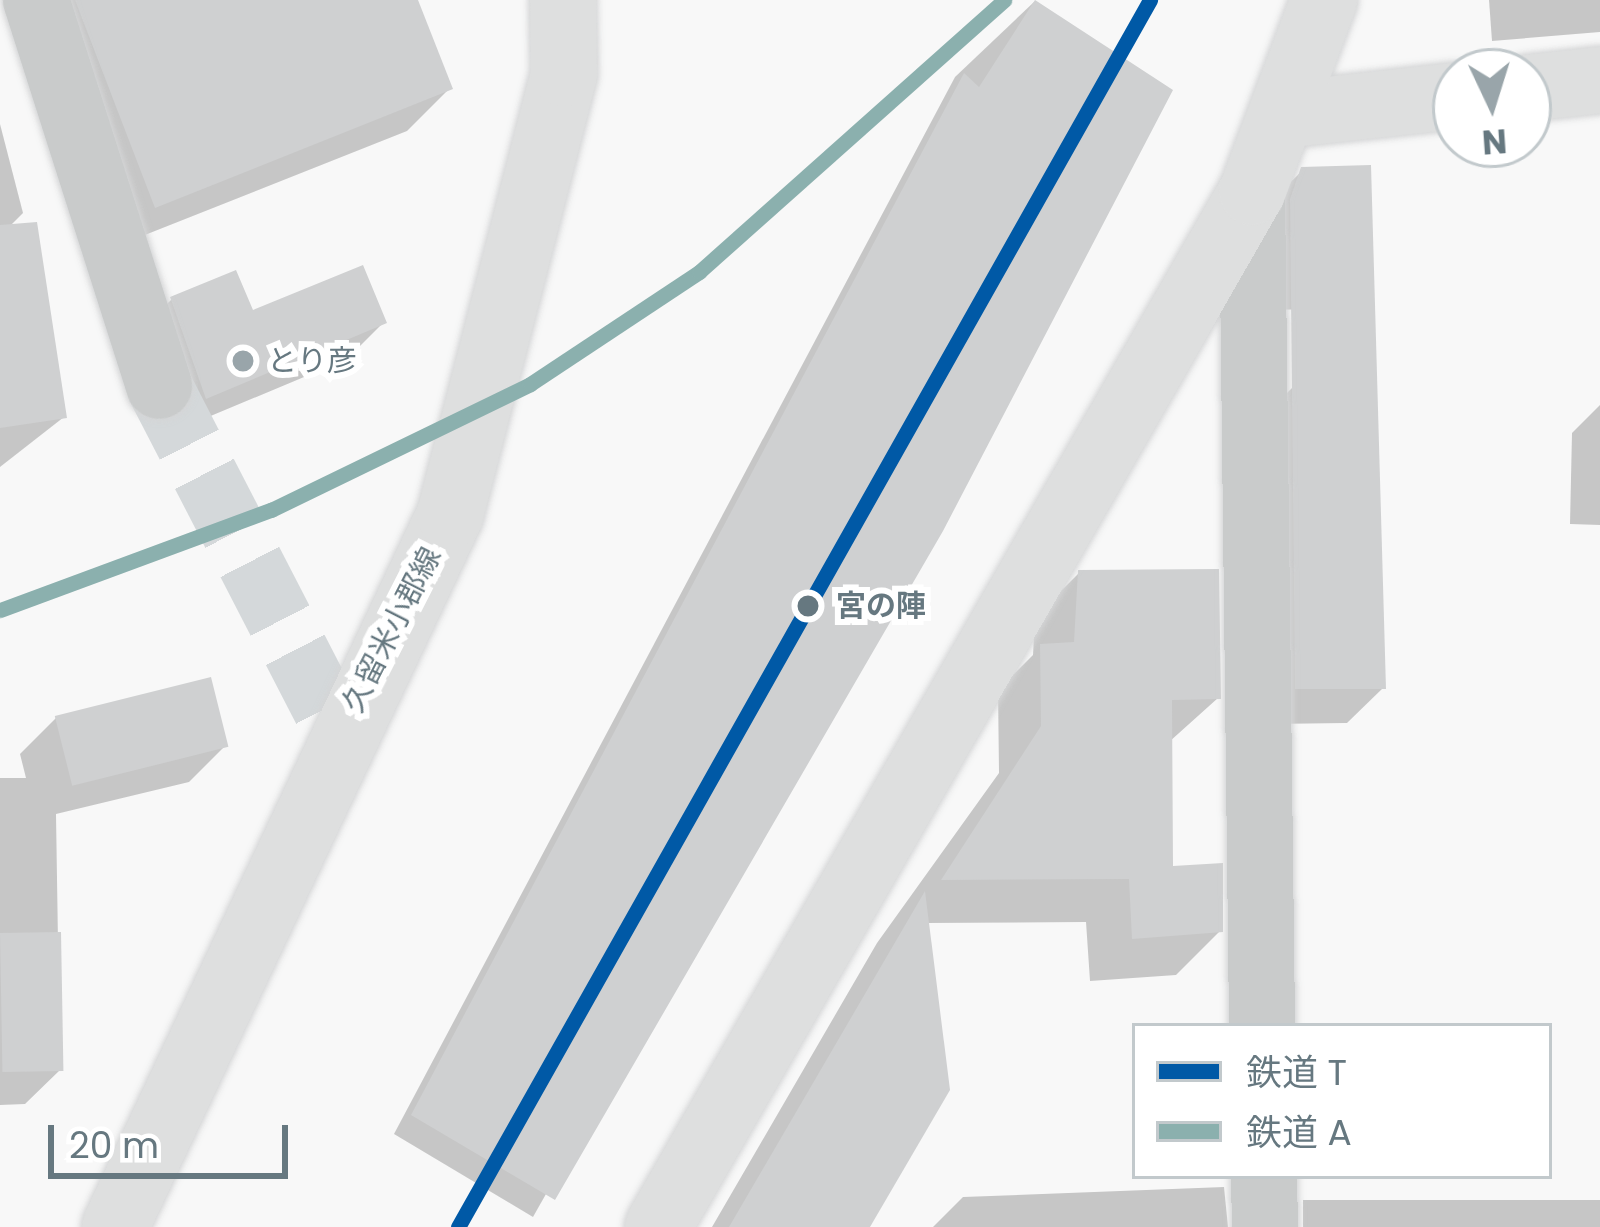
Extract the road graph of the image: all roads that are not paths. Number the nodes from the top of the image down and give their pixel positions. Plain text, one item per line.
1 (36, 0) edge
2 (563, 0) edge
3 (1324, 0) edge
4 (1600, 80) edge
5 (1552, 85) edge
6 (1432, 99) edge
7 (1283, 115) junction
8 (1252, 192) junction
9 (159, 386) tunnel mouth
10 (1262, 1023) edge
11 (1264, 1179) edge
12 (115, 1227) edge
13 (658, 1227) edge
14 (1265, 1227) edge

1 - 9 street
2 - 12 street, 久留米小郡線
3 - 7 street
4 - 5 street
6 - 7 street
7 - 8 street
8 - 10 street
8 - 13 street
11 - 14 street

